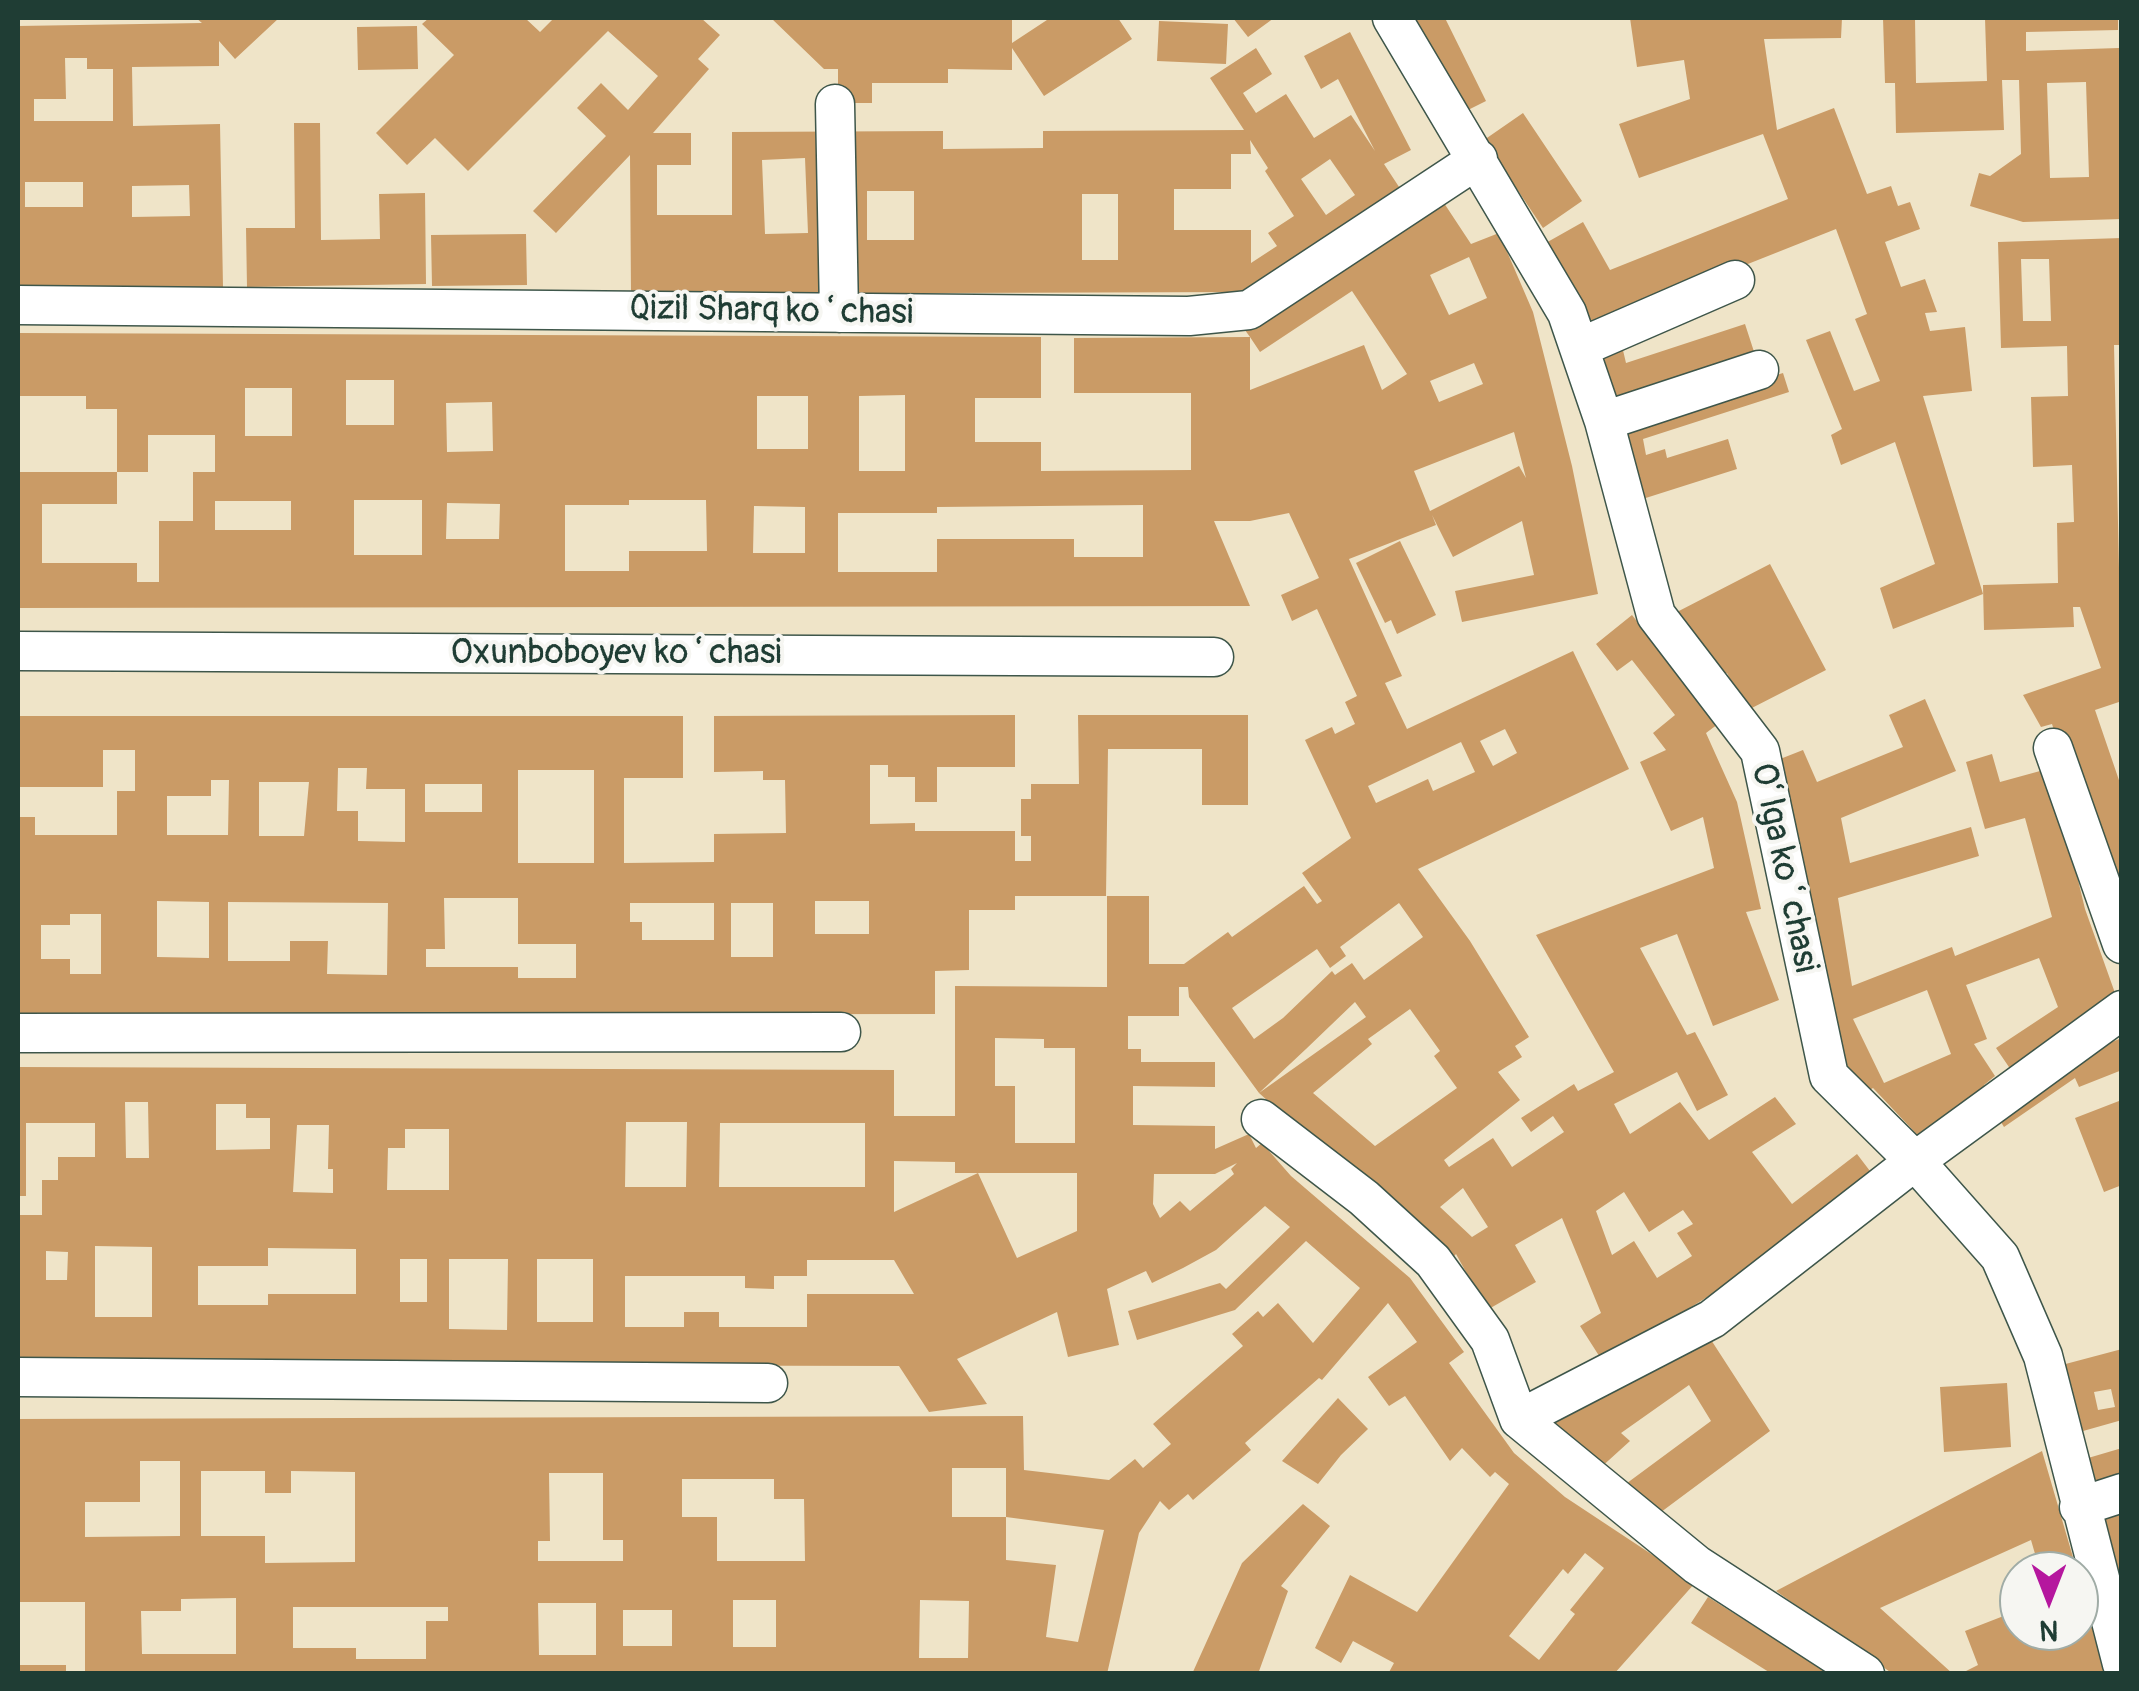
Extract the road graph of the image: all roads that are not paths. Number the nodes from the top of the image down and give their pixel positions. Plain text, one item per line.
1 (1392, 18) edge
2 (835, 104) dead end
3 (1478, 159) junction
4 (1735, 280) dead end
5 (18, 305) edge
6 (839, 313) junction
7 (1581, 348) junction
8 (1759, 370) dead end
9 (1604, 421) junction
10 (18, 651) edge
11 (1214, 657) dead end
12 (2054, 748) dead end
13 (2122, 944) edge
14 (2122, 1010) edge
15 (841, 1032) dead end
16 (18, 1033) edge
17 (1261, 1119) dead end
18 (1915, 1161) junction
19 (18, 1377) edge
20 (768, 1383) dead end
21 (1520, 1419) junction
22 (2122, 1494) edge
23 (2079, 1506) junction
24 (2122, 1664) edge
25 (1864, 1674) edge

1 - 3 street, Oʻlga koʻchasi
2 - 6 street
3 - 6 street, Qizil Sharq koʻchasi
3 - 7 street, Oʻlga koʻchasi
4 - 7 street
5 - 6 street, Qizil Sharq koʻchasi
7 - 9 street, Oʻlga koʻchasi
8 - 9 street
9 - 18 street, Oʻlga koʻchasi
10 - 11 street, Oxunboboyev koʻchasi
12 - 13 street
14 - 18 street
15 - 16 street
17 - 21 street
18 - 21 street
18 - 23 street, Oʻlga koʻchasi
19 - 20 street
21 - 25 street
22 - 23 street
23 - 24 street, Oʻlga koʻchasi

